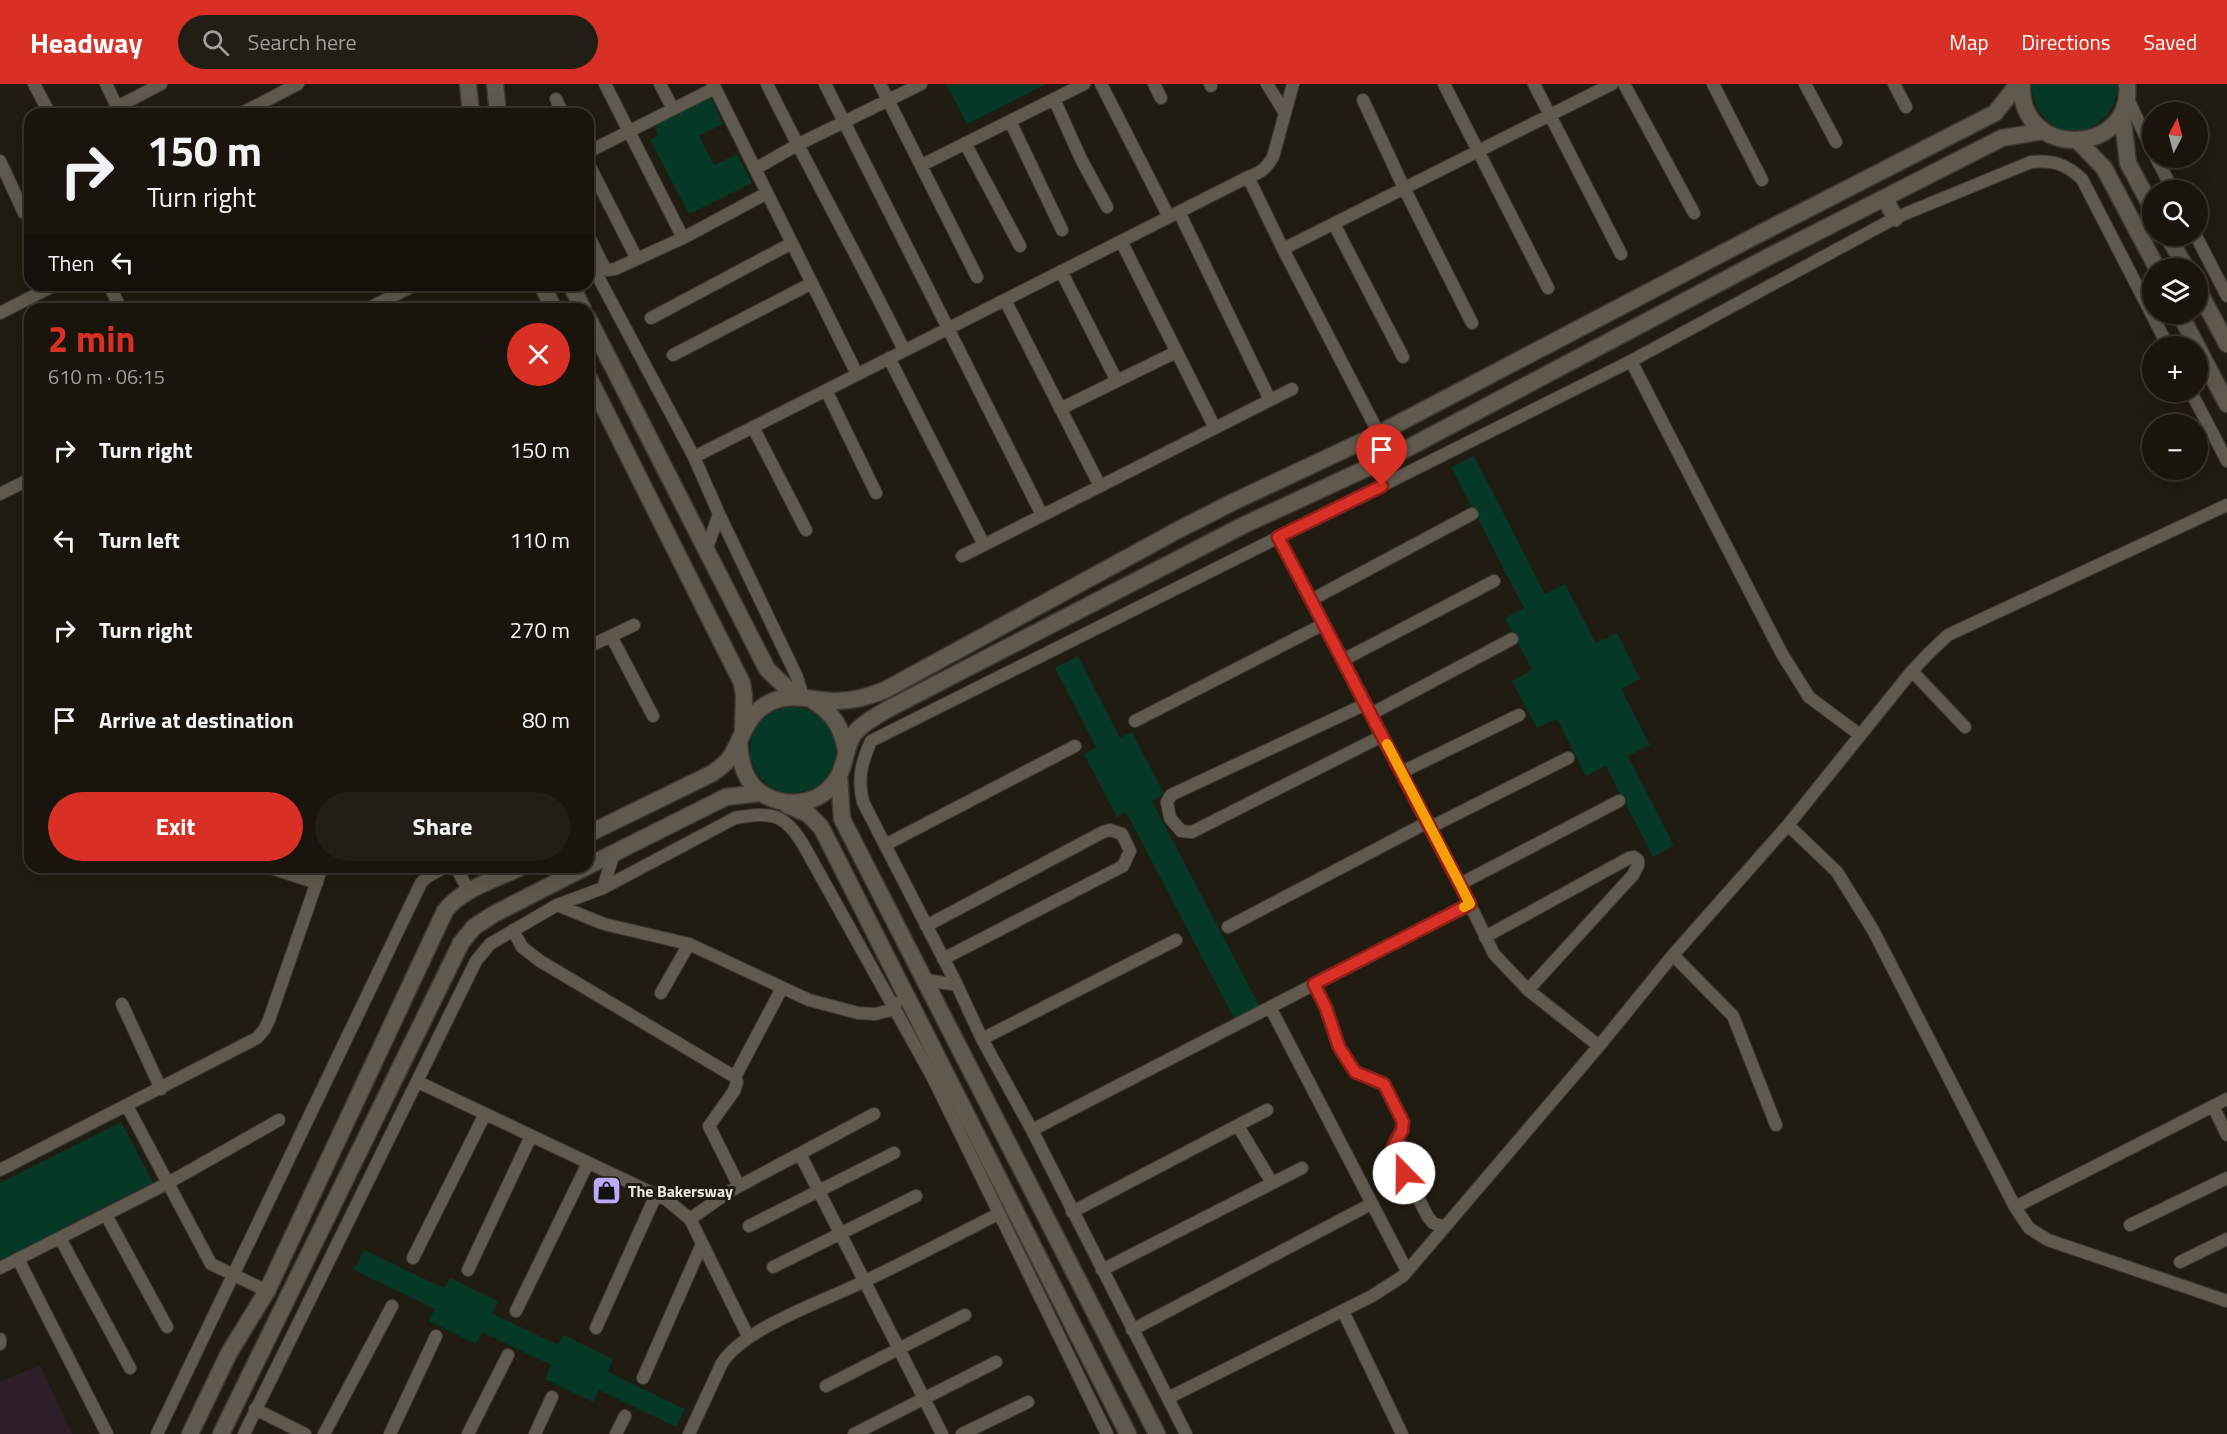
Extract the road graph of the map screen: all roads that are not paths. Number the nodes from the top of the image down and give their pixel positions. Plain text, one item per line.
1 (34, 84) edge
2 (106, 84) edge
3 (160, 84) edge
4 (298, 84) edge
5 (468, 84) edge
6 (495, 84) edge
7 (605, 84) edge
8 (660, 84) edge
9 (767, 84) edge
10 (825, 84) edge
11 (880, 84) edge
12 (921, 84) edge
13 (1084, 84) edge
14 (1101, 84) edge
15 (1155, 84) edge
16 (1267, 84) edge
17 (1293, 84) edge
18 (1444, 84) edge
19 (1534, 84) edge
20 (1612, 84) edge
21 (1624, 84) edge
22 (1713, 84) edge
23 (1805, 84) edge
24 (1894, 84) edge
25 (2018, 84) edge
26 (2022, 84) edge
27 (714, 86) edge
28 (2127, 93) edge
29 (1161, 98) dead end
30 (556, 99) dead end
31 (1054, 99) junction
32 (889, 100) junction
33 (1363, 100) dead end
34 (1906, 107) dead end
35 (47, 108) edge
36 (117, 108) edge
37 (121, 108) edge
38 (252, 108) edge
39 (470, 108) edge
40 (497, 108) edge
41 (560, 108) edge
42 (673, 109) junction
43 (1285, 113) junction
44 (1549, 116) junction
45 (1010, 121) junction
46 (845, 123) junction
47 (2142, 127) edge
48 (628, 131) junction
49 (2044, 131) junction
50 (2078, 141) junction
51 (1836, 142) dead end
52 (965, 143) junction
53 (797, 145) junction
54 (594, 149) edge
55 (1478, 152) junction
56 (0, 161) edge
57 (922, 165) junction
58 (755, 169) junction
59 (594, 175) edge
60 (1248, 177) junction
61 (1762, 180) dead end
62 (1404, 188) junction
63 (2142, 189) edge
64 (767, 193) junction
65 (1885, 198) junction
66 (1107, 207) dead end
67 (24, 213) dead end
68 (1694, 213) dead end
69 (1174, 214) junction
70 (1895, 218) junction
71 (1334, 224) junction
72 (1062, 230) dead end
73 (683, 238) junction
74 (1121, 241) junction
75 (792, 243) junction
76 (1020, 246) dead end
77 (2201, 246) edge
78 (594, 247) edge
79 (1283, 249) junction
80 (1621, 254) dead end
81 (2152, 258) edge
82 (638, 259) junction
83 (594, 269) edge
84 (1061, 271) junction
85 (977, 277) dead end
86 (812, 283) junction
87 (1548, 288) dead end
88 (44, 291) edge
89 (403, 291) edge
90 (2227, 296) edge
91 (1005, 300) junction
92 (380, 303) edge
93 (2208, 308) edge
94 (0, 314) edge
95 (651, 318) dead end
96 (1472, 323) dead end
97 (2186, 324) edge
98 (948, 328) junction
99 (594, 330) edge
100 (2163, 336) edge
101 (2225, 338) edge
102 (904, 350) junction
103 (1176, 352) junction
104 (673, 356) dead end
105 (1403, 357) dead end
106 (890, 358) junction
107 (1631, 361) junction
108 (857, 374) junction
109 (1117, 381) junction
110 (594, 388) edge
111 (1292, 388) dead end
112 (826, 390) junction
113 (1270, 400) junction
114 (2196, 402) edge
115 (2227, 404) edge
116 (1060, 409) junction
117 (753, 427) junction
118 (1215, 428) junction
119 (1378, 434) junction
120 (694, 457) junction
121 (1391, 457) junction
122 (2227, 461) edge
123 (24, 482) edge
124 (1100, 486) junction
125 (876, 493) dead end
126 (0, 494) edge
127 (2227, 505) edge
128 (719, 514) junction
129 (1472, 514) dead end
130 (1042, 515) junction
131 (806, 530) dead end
132 (1278, 537) junction
133 (984, 545) junction
134 (706, 551) junction
135 (962, 556) dead end
136 (1494, 581) dead end
137 (1311, 600) junction
138 (1324, 624) junction
139 (634, 625) dead end
140 (611, 636) junction
141 (1512, 639) dead end
142 (594, 645) edge
143 (993, 654) junction
144 (1343, 660) junction
145 (1912, 671) junction
146 (1005, 674) junction
147 (803, 698) junction
148 (1368, 709) junction
149 (1519, 715) dead end
150 (653, 716) dead end
151 (1136, 721) dead end
152 (1965, 727) dead end
153 (1860, 735) junction
154 (741, 736) junction
155 (1382, 736) junction
156 (1075, 746) dead end
157 (846, 752) junction
158 (1568, 758) dead end
159 (1402, 772) junction
160 (839, 775) junction
161 (761, 793) junction
162 (778, 801) junction
163 (1618, 801) dead end
164 (1429, 824) junction
165 (1788, 825) junction
166 (594, 831) edge
167 (885, 845) junction
168 (614, 853) junction
169 (594, 863) edge
170 (286, 873) edge
171 (320, 873) edge
172 (434, 873) edge
173 (459, 873) edge
174 (509, 873) edge
175 (573, 873) edge
176 (317, 883) junction
177 (1460, 884) junction
178 (603, 888) junction
179 (469, 892) junction
180 (1470, 904) junction
181 (557, 905) junction
182 (926, 926) junction
183 (1228, 927) dead end
184 (513, 930) junction
185 (1485, 937) junction
186 (1176, 940) dead end
187 (689, 944) junction
188 (1673, 956) junction
189 (943, 959) junction
190 (926, 980) junction
191 (900, 984) junction
192 (1314, 984) junction
193 (957, 985) junction
194 (783, 988) junction
195 (1528, 990) junction
196 (661, 993) dead end
197 (122, 1004) dead end
198 (1270, 1007) junction
199 (895, 1009) junction
200 (982, 1039) junction
201 (1599, 1047) junction
202 (735, 1077) junction
203 (418, 1082) junction
204 (161, 1089) junction
205 (2227, 1099) edge
206 (127, 1106) junction
207 (2213, 1106) junction
208 (1267, 1110) dead end
209 (485, 1114) junction
210 (874, 1114) dead end
211 (279, 1120) dead end
212 (1776, 1125) dead end
213 (1238, 1126) junction
214 (1032, 1130) junction
215 (2227, 1135) edge
216 (531, 1136) junction
217 (894, 1153) dead end
218 (800, 1154) junction
219 (588, 1163) junction
220 (1302, 1168) dead end
221 (0, 1170) edge
222 (2227, 1179) edge
223 (168, 1183) junction
224 (1272, 1183) junction
225 (739, 1186) junction
226 (819, 1191) junction
227 (656, 1195) junction
228 (916, 1196) dead end
229 (1371, 1204) junction
230 (2015, 1207) junction
231 (1072, 1212) junction
232 (106, 1215) junction
233 (998, 1215) junction
234 (690, 1219) junction
235 (2130, 1225) dead end
236 (750, 1226) dead end
237 (1444, 1227) junction
238 (839, 1234) junction
239 (60, 1238) junction
240 (2227, 1239) edge
241 (702, 1244) junction
242 (413, 1258) dead end
243 (18, 1259) junction
244 (2180, 1262) dead end
245 (772, 1267) dead end
246 (0, 1268) edge
247 (468, 1270) dead end
248 (1102, 1270) junction
249 (1407, 1271) junction
250 (232, 1275) junction
251 (866, 1281) junction
252 (267, 1291) junction
253 (2227, 1301) edge
254 (392, 1306) dead end
255 (516, 1311) dead end
256 (1343, 1311) junction
257 (965, 1315) dead end
258 (167, 1327) dead end
259 (596, 1328) dead end
260 (1132, 1330) junction
261 (436, 1336) dead end
262 (748, 1336) junction
263 (0, 1339) edge
264 (0, 1344) edge
265 (898, 1350) junction
266 (508, 1355) dead end
267 (256, 1361) junction
268 (996, 1362) dead end
269 (130, 1368) dead end
270 (643, 1378) dead end
271 (826, 1386) dead end
272 (552, 1397) dead end
273 (1168, 1398) junction
274 (924, 1399) junction
275 (1028, 1402) dead end
276 (255, 1409) junction
277 (625, 1416) dead end
278 (106, 1434) edge
279 (157, 1434) edge
280 (189, 1434) edge
281 (221, 1434) edge
282 (231, 1434) edge
283 (244, 1434) edge
284 (305, 1434) edge
285 (324, 1434) edge
286 (390, 1434) edge
287 (468, 1434) edge
288 (535, 1434) edge
289 (616, 1434) edge
290 (689, 1434) edge
291 (854, 1434) edge
292 (942, 1434) edge
293 (962, 1434) edge
294 (1107, 1434) edge
295 (1128, 1434) edge
296 (1157, 1434) edge
297 (1185, 1434) edge
298 (1402, 1434) edge

1 - 35 street
2 - 36 street
3 - 37 street
4 - 38 street
5 - 39 street
6 - 40 street
7 - 48 street
8 - 42 street
9 - 53 street
10 - 46 street
11 - 32 street
12 - 32 street
13 - 31 street
14 - 69 street
15 - 29 street
16 - 43 street
17 - 43 street
18 - 55 street
19 - 44 street
20 - 44 street
21 - 68 street
22 - 61 street
23 - 51 street
24 - 34 street
25 - 119 street
26 - 49 street
27 - 42 street
27 - 58 street
28 - 47 street
28 - 50 street
28 - 63 street
30 - 41 street
31 - 45 street
31 - 66 street
32 - 46 street
32 - 57 street
33 - 62 street
42 - 48 street
43 - 60 street
44 - 55 street
44 - 80 street
45 - 52 street
45 - 72 street
46 - 53 street
46 - 98 street
48 - 54 street
48 - 73 street
49 - 50 street
49 - 65 street
50 - 81 street
52 - 57 street
52 - 76 street
53 - 58 street
53 - 102 street
55 - 62 street
55 - 87 street
56 - 67 street
57 - 85 street
58 - 64 street
59 - 82 street
60 - 69 street
60 - 79 street
62 - 71 street
62 - 96 street
64 - 73 street
64 - 75 street
65 - 70 street
65 - 121 street
69 - 74 street
69 - 113 street
70 - 100 street
70 - 107 street
71 - 79 street
71 - 105 street
73 - 82 street
74 - 84 street
74 - 103 street
75 - 86 street
75 - 95 street
77 - 90 street
78 - 82 street
79 - 119 street
83 - 120 street
84 - 91 street
84 - 109 street
86 - 104 street
86 - 108 street
88 - 94 street
89 - 92 street
91 - 98 street
91 - 116 street
93 - 101 street
97 - 115 street
98 - 102 street
98 - 130 street
99 - 134 street
102 - 106 street
103 - 109 street
103 - 118 street
106 - 108 street
106 - 133 street
107 - 132 street
107 - 153 street
108 - 112 street
109 - 116 street
110 - 154 street
111 - 113 street
112 - 117 street
112 - 125 street
113 - 118 street
114 - 122 street
116 - 124 street
117 - 120 street
117 - 131 street
118 - 124 street
119 - 121 street
119 - 147 street
120 - 128 street
121 - 143 street
123 - 126 street
124 - 130 street
127 - 145 street
128 - 134 street
128 - 147 street
129 - 137 street
130 - 133 street
132 - 137 street
132 - 146 street
133 - 135 street
134 - 147 street
136 - 144 street
137 - 138 street
138 - 144 street
138 - 151 street
139 - 140 street
140 - 142 street
140 - 150 street
141 - 148 street
143 - 146 street
143 - 157 street
144 - 148 street
145 - 152 street
145 - 153 street
146 - 167 street
147 - 154 street
147 - 157 street
148 - 155 street
148 - 155 street
149 - 159 street
153 - 165 street
154 - 161 street
154 - 166 street
155 - 159 street
156 - 167 street
157 - 160 street
158 - 164 street
159 - 164 street
160 - 162 street
160 - 190 street
161 - 162 street
161 - 168 street
162 - 191 street
163 - 177 street
164 - 177 street
164 - 183 street
165 - 188 street
165 - 230 street
167 - 182 street
168 - 169 street
168 - 178 street
170 - 176 street
171 - 176 street
172 - 250 street
173 - 179 street
174 - 179 street
175 - 267 street
176 - 204 street
177 - 180 street
178 - 181 street
178 - 199 street
179 - 252 street
180 - 185 street
180 - 192 street
181 - 184 street
181 - 187 street
182 - 189 street
182 - 189 street
184 - 202 street
184 - 203 street
185 - 195 street
185 - 195 street
186 - 200 street
187 - 194 street
187 - 196 street
188 - 201 street
188 - 212 street
189 - 193 street
190 - 193 street
190 - 296 street
191 - 199 street
191 - 295 street
192 - 198 street
192 - 237 street
193 - 200 street
194 - 199 street
194 - 202 street
195 - 201 street
197 - 204 street
198 - 214 street
198 - 229 street
199 - 233 street
200 - 214 street
201 - 237 street
202 - 225 street
203 - 209 street
203 - 276 street
204 - 206 street
205 - 207 street
206 - 221 street
206 - 223 street
207 - 215 street
207 - 230 street
208 - 213 street
209 - 216 street
209 - 242 street
210 - 218 street
211 - 223 street
213 - 224 street
213 - 231 street
214 - 231 street
216 - 219 street
216 - 247 street
217 - 226 street
218 - 225 street
218 - 226 street
219 - 227 street
219 - 255 street
220 - 224 street
222 - 235 street
223 - 232 street
223 - 250 street
224 - 248 street
225 - 234 street
226 - 236 street
226 - 238 street
227 - 234 street
227 - 259 street
228 - 238 street
229 - 249 street
229 - 260 street
230 - 253 street
231 - 248 street
232 - 239 street
232 - 258 street
233 - 251 street
233 - 294 street
234 - 241 street
237 - 249 street
238 - 245 street
238 - 251 street
239 - 243 street
239 - 269 street
240 - 244 street
241 - 262 street
241 - 270 street
243 - 246 street
243 - 278 street
248 - 260 street
249 - 256 street
250 - 252 street
250 - 279 street
251 - 262 street
251 - 265 street
252 - 280 street
254 - 285 street
256 - 273 street
256 - 298 street
257 - 265 street
260 - 273 street
261 - 286 street
262 - 290 street
263 - 264 street
265 - 271 street
265 - 274 street
266 - 287 street
267 - 281 street
267 - 282 street
268 - 274 street
272 - 288 street
273 - 297 street
274 - 291 street
274 - 292 street
275 - 293 street
276 - 283 street
276 - 284 street
277 - 289 street

